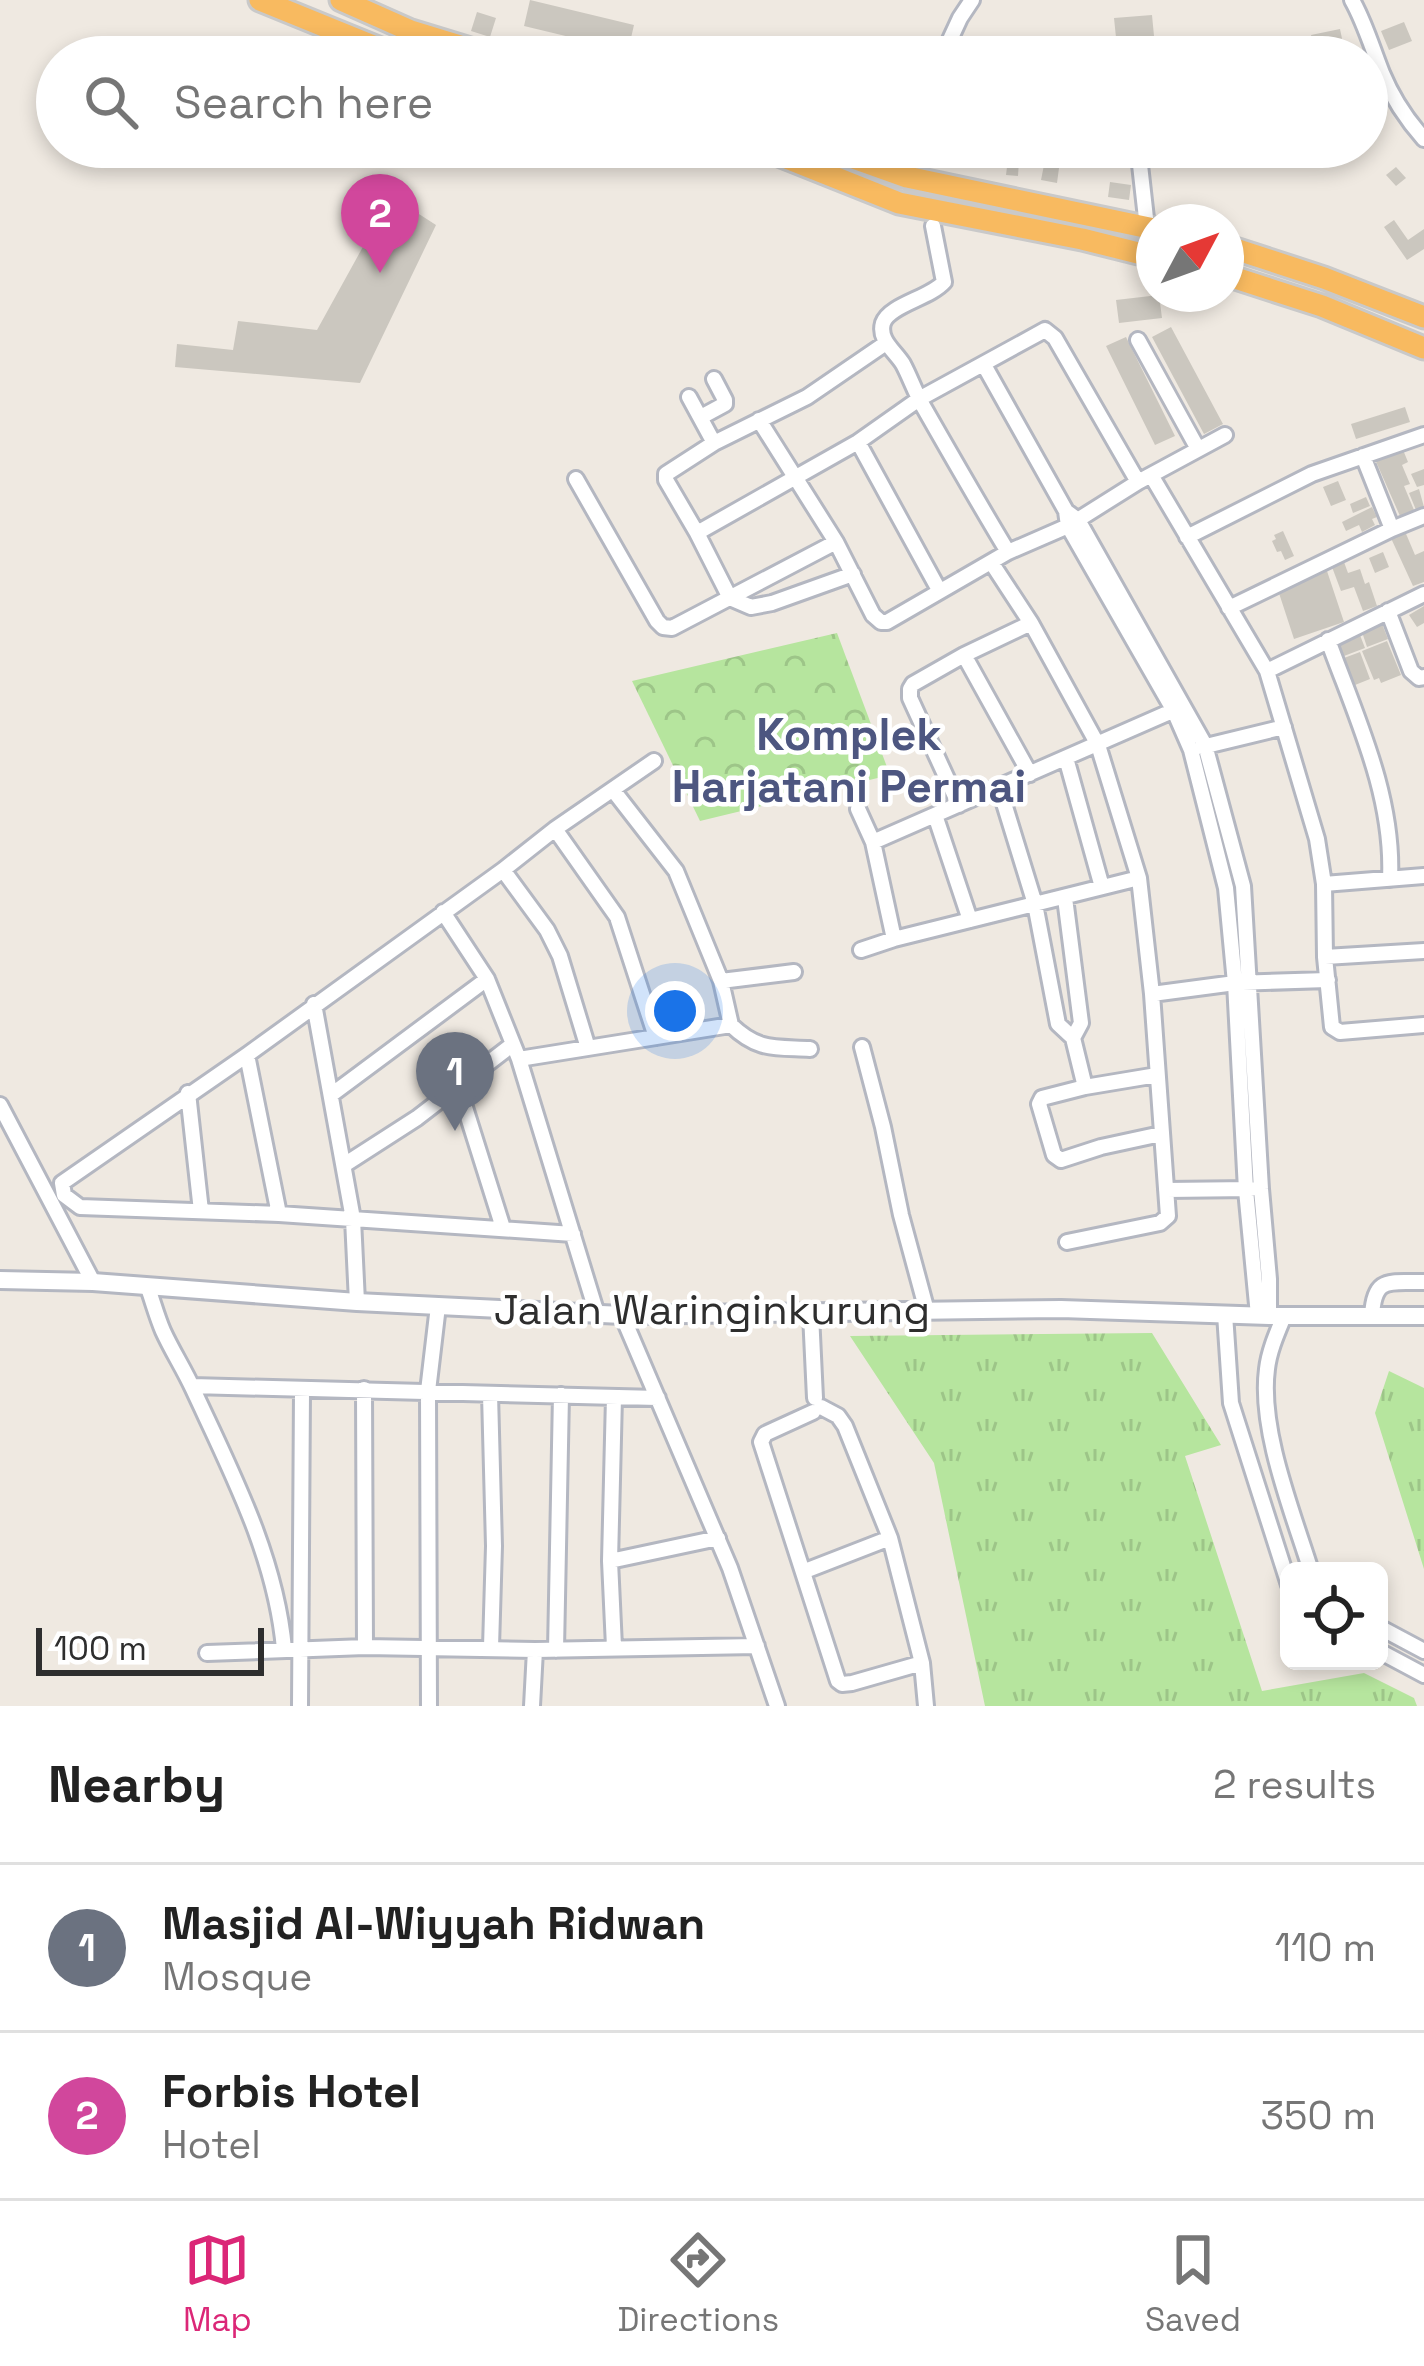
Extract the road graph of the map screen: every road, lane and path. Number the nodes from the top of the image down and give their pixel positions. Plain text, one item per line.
1 (260, 0) edge
2 (341, 0) edge
3 (972, 0) edge
4 (1352, 0) edge
5 (342, 36) edge
6 (427, 36) edge
7 (952, 36) edge
8 (1369, 36) edge
9 (1388, 83) edge
10 (1424, 140) edge
11 (809, 168) edge
12 (883, 168) edge
13 (1141, 168) edge
14 (1146, 204) edge
15 (933, 226) dead end
16 (1084, 228) junction
17 (1136, 228) edge
18 (1136, 250) edge
19 (1244, 252) edge
20 (1244, 280) edge
21 (1424, 317) edge
22 (1138, 340) dead end
23 (886, 343) junction
24 (1424, 348) edge
25 (984, 364) junction
26 (715, 379) dead end
27 (689, 397) dead end
28 (919, 400) junction
29 (701, 417) junction
30 (759, 420) junction
31 (1225, 434) dead end
32 (1424, 435) edge
33 (858, 442) junction
34 (714, 443) junction
35 (1198, 449) junction
36 (1363, 457) junction
37 (1145, 478) junction
38 (576, 479) dead end
39 (794, 479) junction
40 (1424, 516) edge
41 (1071, 519) junction
42 (1392, 529) junction
43 (697, 533) junction
44 (1187, 536) junction
45 (836, 542) junction
46 (1008, 553) junction
47 (991, 562) junction
48 (854, 574) junction
49 (939, 590) junction
50 (1424, 594) edge
51 (730, 598) junction
52 (1229, 608) junction
53 (1388, 610) junction
54 (1031, 623) junction
55 (1328, 640) junction
56 (964, 655) junction
57 (1267, 671) junction
58 (1424, 677) edge
59 (1178, 708) junction
60 (1284, 727) junction
61 (1098, 745) junction
62 (1198, 748) junction
63 (1066, 758) junction
64 (654, 760) dead end
65 (1030, 774) junction
66 (999, 788) junction
67 (613, 790) junction
68 (959, 805) junction
69 (858, 809) dead end
70 (935, 815) junction
71 (555, 829) junction
72 (873, 842) junction
73 (503, 870) junction
74 (1424, 876) edge
75 (1139, 878) junction
76 (1390, 879) junction
77 (1324, 884) junction
78 (1102, 887) junction
79 (1065, 898) junction
80 (1035, 904) junction
81 (443, 912) junction
82 (970, 920) junction
83 (894, 939) junction
84 (861, 950) dead end
85 (1424, 952) edge
86 (1325, 957) junction
87 (794, 972) dead end
88 (487, 979) junction
89 (1328, 980) junction
90 (721, 981) junction
91 (1241, 983) junction
92 (1152, 994) junction
93 (314, 1004) junction
94 (730, 1025) junction
95 (1424, 1025) edge
96 (656, 1036) junction
97 (1073, 1038) junction
98 (862, 1047) dead end
99 (587, 1048) junction
100 (810, 1049) dead end
101 (516, 1052) junction
102 (247, 1055) junction
103 (1157, 1076) junction
104 (458, 1085) junction
105 (1085, 1087) junction
106 (188, 1094) junction
107 (331, 1095) junction
108 (0, 1106) edge
109 (1161, 1134) junction
110 (344, 1165) junction
111 (1253, 1189) junction
112 (1166, 1190) junction
113 (201, 1210) junction
114 (279, 1214) junction
115 (353, 1219) junction
116 (503, 1228) junction
117 (573, 1234) junction
118 (1067, 1242) dead end
119 (0, 1280) edge
120 (93, 1282) junction
121 (1424, 1282) edge
122 (148, 1288) junction
123 (357, 1302) junction
124 (438, 1306) junction
125 (927, 1311) junction
126 (597, 1314) junction
127 (811, 1314) junction
128 (1225, 1314) junction
129 (622, 1315) junction
130 (1271, 1316) junction
131 (1372, 1316) junction
132 (1424, 1316) edge
133 (192, 1386) junction
134 (364, 1389) junction
135 (302, 1390) junction
136 (428, 1391) junction
137 (490, 1394) junction
138 (560, 1395) junction
139 (614, 1397) junction
140 (658, 1399) junction
141 (816, 1406) junction
142 (718, 1538) junction
143 (890, 1538) junction
144 (610, 1561) junction
145 (1282, 1562) edge
146 (1308, 1562) edge
147 (805, 1571) junction
148 (1388, 1632) edge
149 (757, 1646) junction
150 (365, 1647) junction
151 (491, 1647) junction
152 (614, 1647) junction
153 (292, 1648) junction
154 (427, 1648) junction
155 (535, 1650) junction
156 (556, 1650) junction
157 (1424, 1652) edge
158 (207, 1653) dead end
159 (1388, 1656) edge
160 (922, 1663) junction
161 (1424, 1675) edge
162 (300, 1706) edge
163 (429, 1706) edge
164 (532, 1706) edge
165 (777, 1706) edge
166 (926, 1706) edge

1 - 5 highway
2 - 6 highway
3 - 7 street
4 - 8 street
9 - 10 street
11 - 16 highway
12 - 16 highway
13 - 14 street
15 - 23 street
16 - 17 highway
16 - 18 highway
19 - 21 highway
20 - 24 highway
22 - 35 street
23 - 28 street
23 - 30 street
25 - 28 street
25 - 37 street
25 - 41 street
26 - 29 street
27 - 29 street
28 - 33 street
28 - 46 street
29 - 34 street
30 - 34 street
30 - 39 street
31 - 35 street
32 - 36 street
33 - 39 street
33 - 49 street
34 - 43 street
35 - 37 street
36 - 42 street
36 - 44 street
37 - 41 street
37 - 44 street
38 - 51 street
39 - 43 street
39 - 45 street
40 - 42 street
41 - 46 street
41 - 59 street
42 - 52 street
43 - 51 street
44 - 52 street
45 - 48 street
45 - 51 street
46 - 47 street
47 - 49 street
47 - 54 street
48 - 49 street
48 - 51 street
50 - 53 street
52 - 57 street
53 - 55 street
53 - 58 street
54 - 56 street
54 - 61 street
55 - 57 street
55 - 76 street
56 - 65 street
56 - 68 street
57 - 60 street
59 - 61 street
59 - 62 street
60 - 62 street
60 - 77 street
61 - 63 street
61 - 75 street
62 - 91 street
63 - 65 street
63 - 78 street
64 - 67 street
65 - 66 street
66 - 68 street
66 - 80 street
67 - 71 street
67 - 90 street
68 - 70 street
69 - 72 street
70 - 72 street
70 - 82 street
71 - 73 street
71 - 96 street
72 - 83 street
73 - 81 street
73 - 99 street
74 - 76 street
75 - 78 street
75 - 92 street
76 - 77 street
77 - 86 street
78 - 79 street
79 - 80 street
79 - 97 street
80 - 82 street
80 - 97 street
81 - 88 street
81 - 93 street
82 - 83 street
83 - 84 street
85 - 86 street
86 - 89 street
87 - 90 street
88 - 101 street
88 - 107 street
89 - 91 street
89 - 95 street
90 - 94 street
91 - 92 street
91 - 111 street
92 - 103 street
93 - 102 street
93 - 107 street
94 - 96 street
94 - 100 street
96 - 99 street
97 - 105 street
98 - 125 street
99 - 101 street
101 - 104 street
101 - 117 street
102 - 106 street
102 - 114 street
103 - 105 street
103 - 109 street
104 - 110 street
104 - 116 street
105 - 109 street
106 - 113 street
106 - 113 street
107 - 110 street
108 - 120 street
109 - 112 street
110 - 115 street
111 - 112 street
111 - 130 street
112 - 118 street
113 - 114 street
114 - 115 street
115 - 116 street
115 - 123 street
116 - 117 street
117 - 126 street
119 - 120 street, Jalan Waringinkurung
120 - 122 street, Jalan Waringinkurung
121 - 131 street
122 - 123 street, Jalan Waringinkurung
122 - 133 street
123 - 124 street, Jalan Waringinkurung
124 - 126 street, Jalan Waringinkurung
124 - 136 street
125 - 127 street, Jalan Waringinkurung
125 - 128 street, Jalan Waringinkurung
126 - 129 street, Jalan Waringinkurung
127 - 129 street, Jalan Waringinkurung
127 - 141 street
128 - 130 street, Jalan Waringinkurung
128 - 145 street
129 - 140 street
130 - 131 street, Jalan Waringinkurung
130 - 146 street
131 - 132 street, Jalan Waringinkurung
133 - 135 street
133 - 153 street
134 - 135 street
134 - 136 street
134 - 150 street
135 - 153 street
136 - 137 street
136 - 154 street
137 - 138 street
137 - 151 street
138 - 139 street
138 - 156 street
139 - 140 street
139 - 144 street
140 - 142 street
141 - 143 street
141 - 147 street
142 - 144 street
142 - 149 street
143 - 147 street
143 - 160 street
144 - 152 street
147 - 160 street
148 - 157 street
149 - 152 street
149 - 165 street
150 - 153 street
150 - 154 street
151 - 154 street
151 - 155 street
152 - 156 street
153 - 158 street
153 - 162 street
154 - 163 street
155 - 156 street
155 - 164 street
159 - 161 street
160 - 166 street

